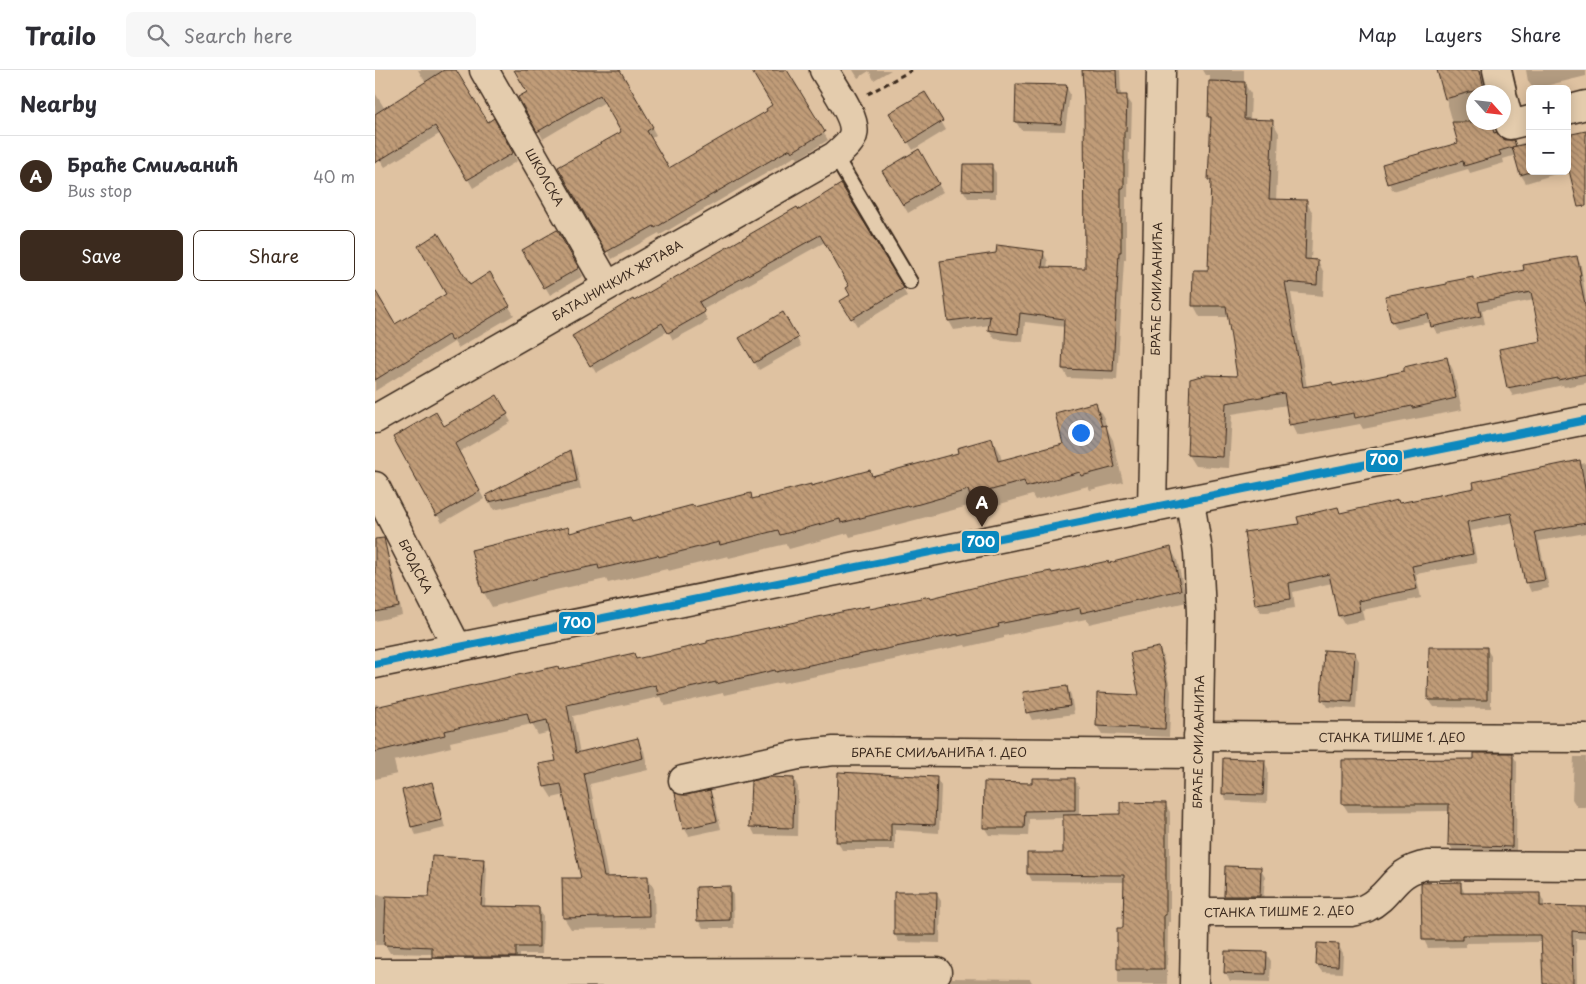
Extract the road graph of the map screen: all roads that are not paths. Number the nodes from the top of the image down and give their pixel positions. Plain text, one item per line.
1 (484, 70) edge
2 (825, 70) edge
3 (1161, 70) edge
4 (1497, 70) edge
5 (1500, 85) edge
6 (1586, 105) edge
7 (1511, 109) edge
8 (1571, 109) edge
9 (1520, 122) edge
10 (835, 156) junction
11 (910, 282) dead end
12 (607, 285) junction
13 (375, 419) edge
14 (1586, 420) edge
15 (375, 486) edge
16 (1190, 501) junction
17 (1152, 508) junction
18 (457, 647) junction
19 (375, 664) edge
20 (1586, 738) edge
21 (1197, 745) junction
22 (683, 780) dead end
23 (1586, 866) edge
24 (1196, 912) junction
25 (937, 972) dead end
26 (387, 977) edge
27 (1194, 984) edge

1 - 12 street, ШКОЛСКА
2 - 10 street, БАТАЈНИЧКИХ ЖРТАВА
3 - 17 street, БРАЋЕ СМИЉАНИЋА
4 - 5 street
6 - 8 street
7 - 9 street
10 - 11 lane
10 - 12 street, БАТАЈНИЧКИХ ЖРТАВА
12 - 13 street, БАТАЈНИЧКИХ ЖРТАВА
14 - 16 street
15 - 18 street, БРОДСКА
16 - 17 street
16 - 21 street, БРАЋЕ СМИЉАНИЋА
17 - 18 street
18 - 19 street
20 - 21 street, СТАНКА ТИШМЕ 1. ДЕО
21 - 22 street, БРАЋЕ СМИЉАНИЋА 1. ДЕО
21 - 24 street, БРАЋЕ СМИЉАНИЋА
23 - 24 street, СТАНКА ТИШМЕ 2. ДЕО
24 - 27 street, БРАЋЕ СМИЉАНИЋА
25 - 26 street

